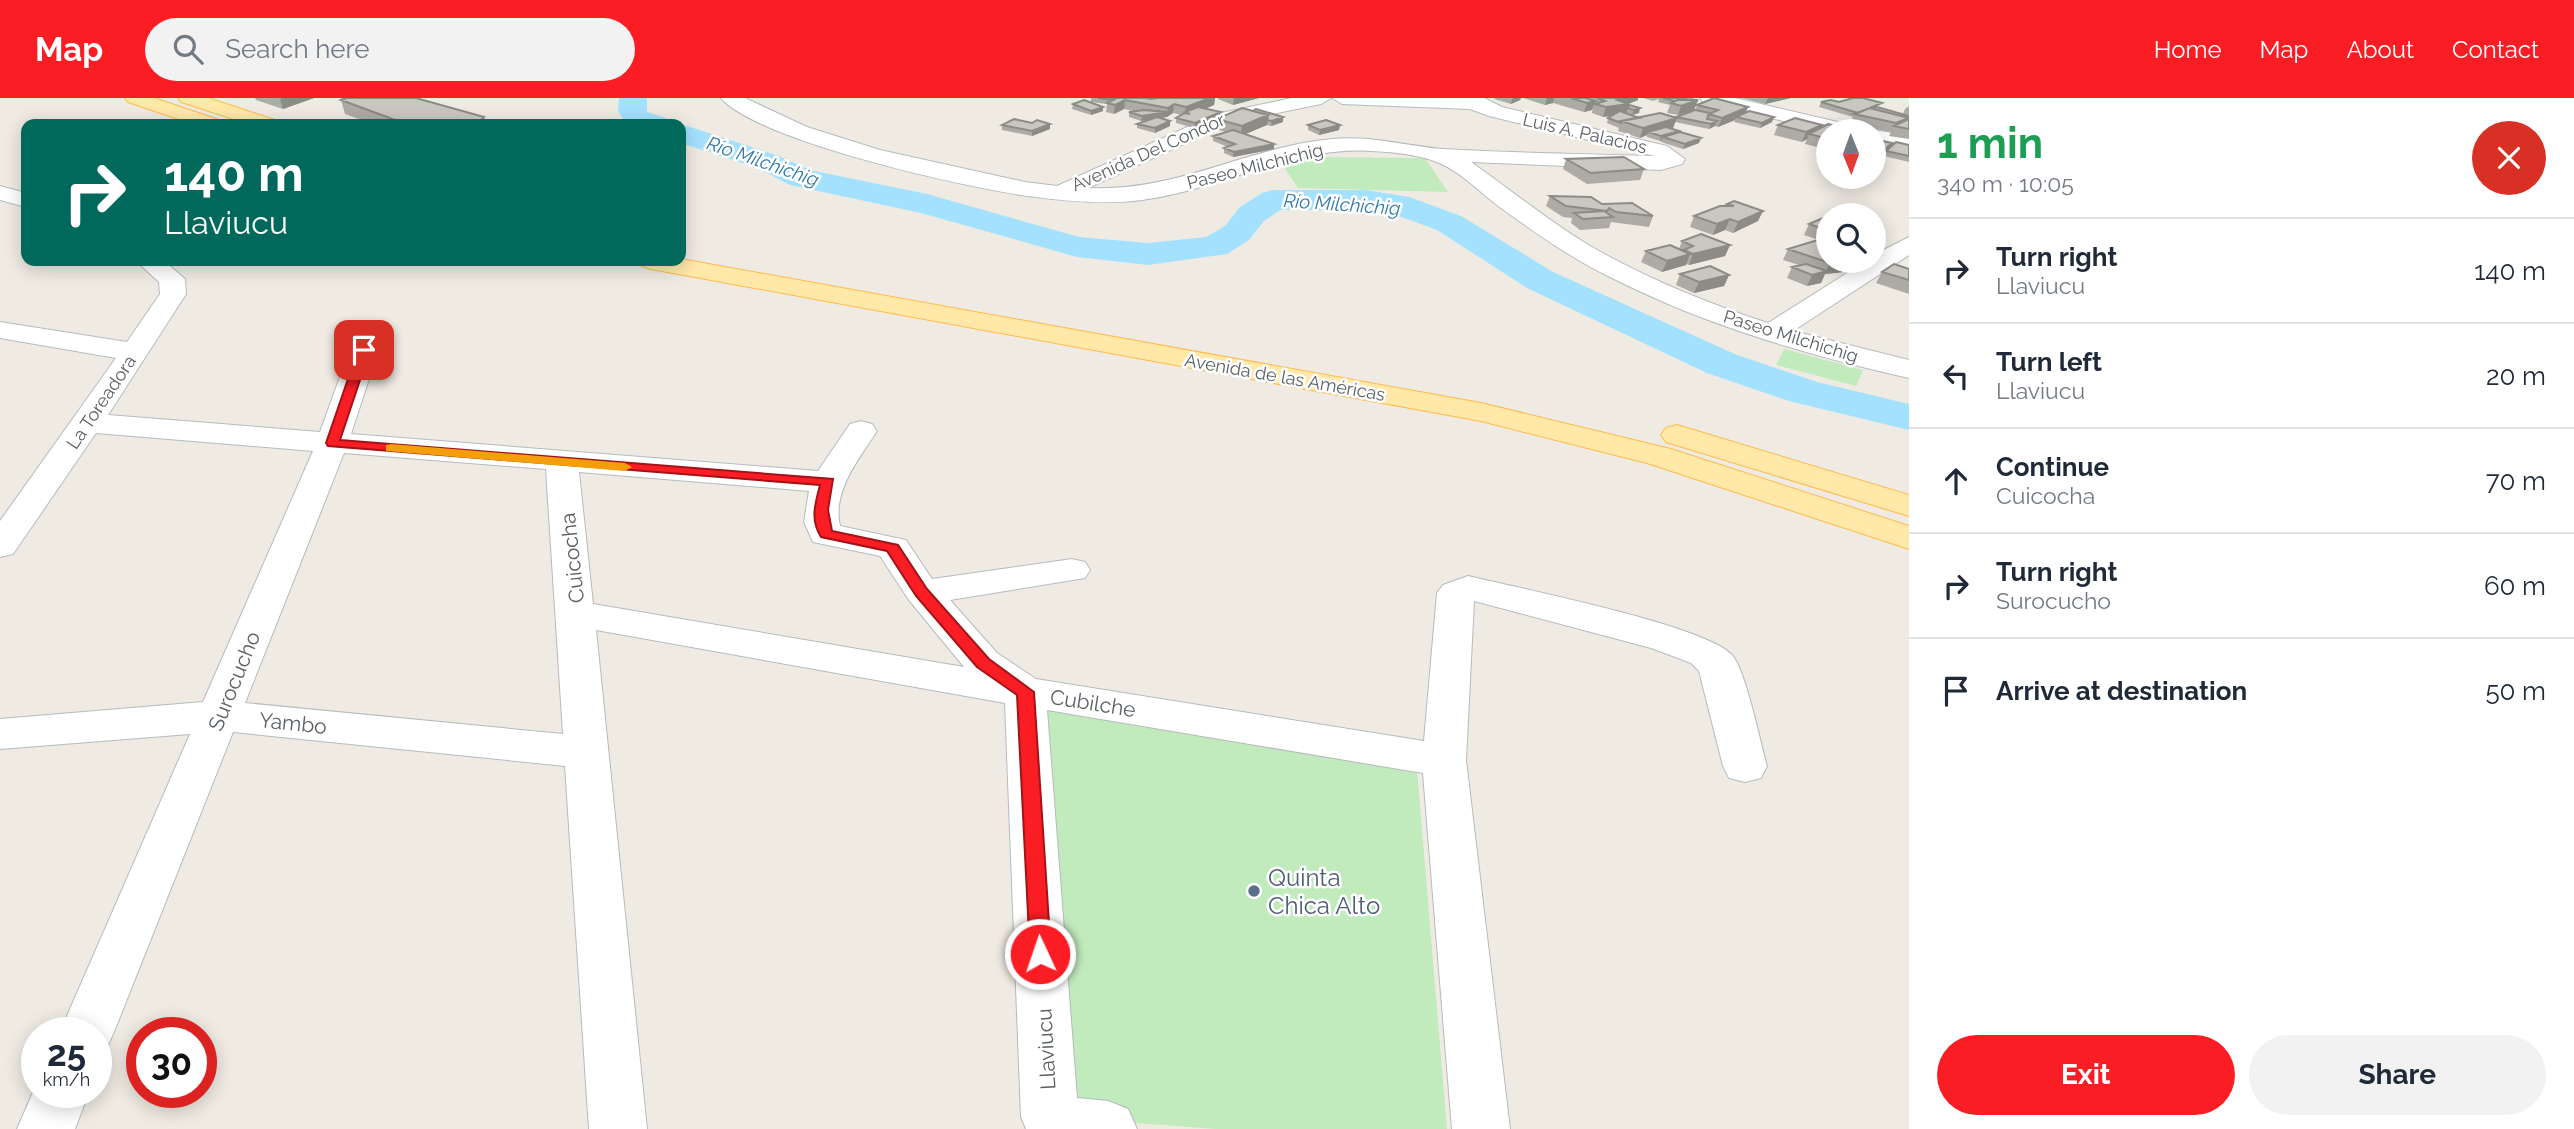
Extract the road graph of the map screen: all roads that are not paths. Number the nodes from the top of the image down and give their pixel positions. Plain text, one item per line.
1 (135, 98) edge
2 (188, 98) edge
3 (732, 98) edge
4 (1321, 98) edge
5 (1342, 98) edge
6 (1710, 98) edge
7 (1474, 101) edge
8 (1821, 103) edge
9 (1783, 116) junction
10 (197, 119) edge
11 (253, 119) edge
12 (1816, 123) edge
13 (1886, 138) edge
14 (1909, 142) edge
15 (1442, 155) junction
16 (0, 193) edge
17 (1058, 193) junction
18 (21, 199) edge
19 (1909, 244) edge
20 (686, 249) edge
21 (155, 266) edge
22 (678, 266) edge
23 (372, 327) dead end
24 (0, 330) edge
25 (1771, 333) junction
26 (135, 352) junction
27 (1909, 369) edge
28 (88, 423) junction
29 (861, 430) dead end
30 (332, 443) junction
31 (562, 462) junction
32 (828, 482) junction
33 (1909, 506) edge
34 (1909, 538) edge
35 (0, 546) edge
36 (1072, 570) dead end
37 (922, 592) junction
38 (577, 614) junction
39 (1025, 692) junction
40 (220, 716) junction
41 (0, 734) edge
42 (586, 752) junction
43 (1444, 760) junction
44 (1745, 765) dead end
45 (92, 1017) edge
46 (55, 1108) edge
47 (46, 1129) edge
48 (618, 1129) edge
49 (1108, 1129) edge
50 (1481, 1129) edge

1 - 10 main road
2 - 11 main road
3 - 17 street, Paseo Milchichig
4 - 17 street, Avenida Del Condor
5 - 7 street
6 - 9 street
7 - 15 street, Luis A. Palacios
8 - 9 street
9 - 12 street
13 - 14 street
15 - 17 street, Paseo Milchichig
15 - 25 street, Paseo Milchichig
16 - 18 street
19 - 25 street
20 - 33 main road, Avenida de las Américas
21 - 26 street, La Toreadora
22 - 34 main road, Avenida de las Américas
23 - 30 street, Surocucho
24 - 26 street
25 - 27 street, Paseo Milchichig
26 - 28 street, La Toreadora
28 - 30 street
28 - 35 street, La Toreadora
29 - 32 street
30 - 31 street
30 - 40 street, Surocucho
31 - 32 street
31 - 38 street, Cuicocha
32 - 37 street
36 - 37 street
37 - 39 street
38 - 39 street, Cubilche
38 - 42 street, Cuicocha
39 - 43 street, Cubilche
39 - 49 street, Llaviucu
40 - 41 street, Yambo
40 - 42 street, Yambo
40 - 45 street, Surocucho
42 - 48 street, Cuicocha
43 - 44 street
43 - 50 street
46 - 47 street

